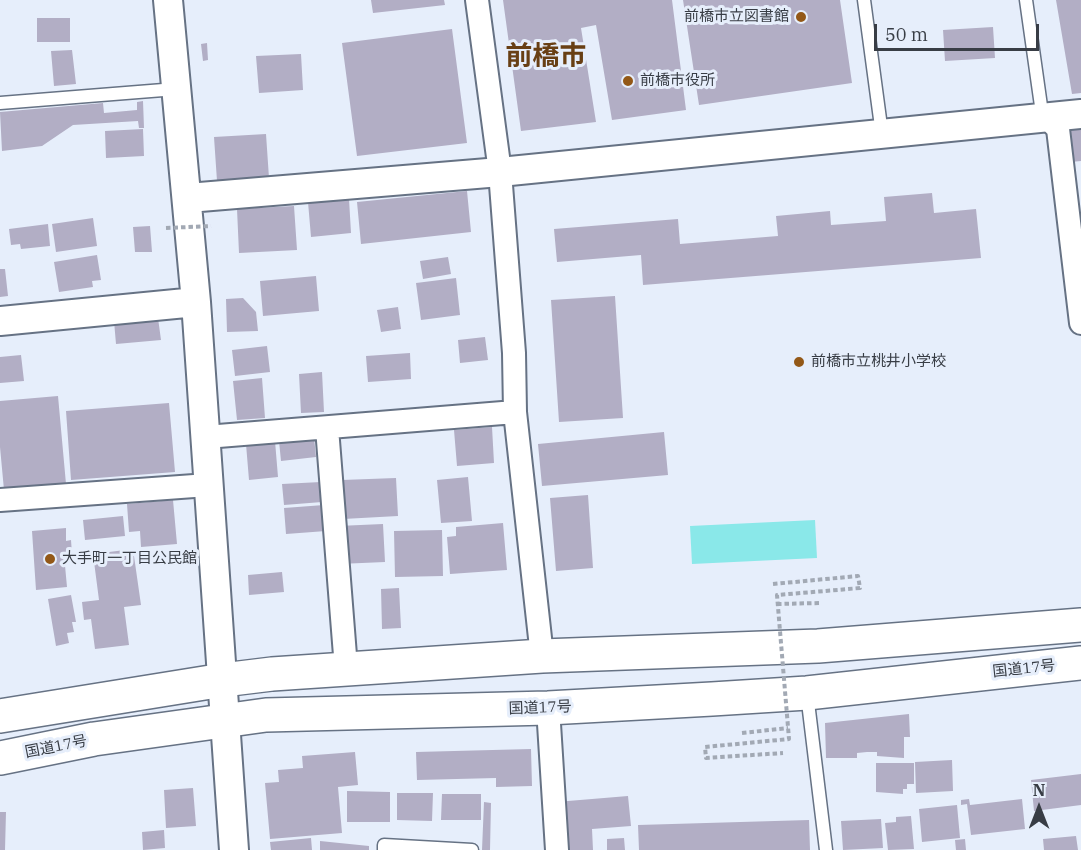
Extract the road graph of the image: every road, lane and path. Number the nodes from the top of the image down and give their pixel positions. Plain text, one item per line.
1 (168, 0) edge
2 (477, 0) edge
3 (864, 0) edge
4 (1026, 0) edge
5 (176, 89) junction
6 (0, 103) edge
7 (1081, 114) edge
8 (1047, 117) junction
9 (882, 134) junction
10 (500, 172) junction
11 (188, 198) junction
12 (211, 226) dead end
13 (166, 228) dead end
14 (196, 302) junction
15 (0, 321) edge
16 (1081, 323) edge
17 (515, 412) junction
18 (327, 428) junction
19 (206, 437) junction
20 (208, 485) junction
21 (0, 500) edge
22 (772, 584) dead end
23 (820, 603) dead end
24 (777, 604) junction
25 (1081, 625) edge
26 (542, 656) junction
27 (1081, 663) edge
28 (346, 668) junction
29 (223, 680) junction
30 (807, 693) junction
31 (548, 708) junction
32 (0, 716) edge
33 (226, 721) junction
34 (788, 728) junction
35 (742, 733) dead end
36 (783, 753) dead end
37 (0, 758) edge
38 (234, 850) edge
39 (384, 850) edge
40 (472, 850) edge
41 (557, 850) edge
42 (826, 850) edge

1 - 5 street
2 - 10 street
3 - 9 lane
4 - 8 lane
5 - 6 lane
5 - 11 street
7 - 8 street
8 - 9 street
8 - 16 street
9 - 10 street
10 - 11 street
10 - 17 street
11 - 14 street
12 - 13 path, bridge
14 - 15 street
14 - 19 street
17 - 18 street
17 - 26 street
18 - 19 street
18 - 28 street
19 - 20 street
20 - 21 street
20 - 29 street
22 - 24 path, bridge
23 - 24 path
24 - 34 path, bridge
25 - 26 highway
26 - 28 highway
27 - 30 highway, 国道17号
28 - 29 highway
29 - 32 highway
29 - 33 street
30 - 31 highway, 国道17号
30 - 42 lane
31 - 33 highway, 国道17号
31 - 41 street
33 - 37 highway, 国道17号
33 - 38 street
34 - 35 path
34 - 36 path, bridge
39 - 40 lane

